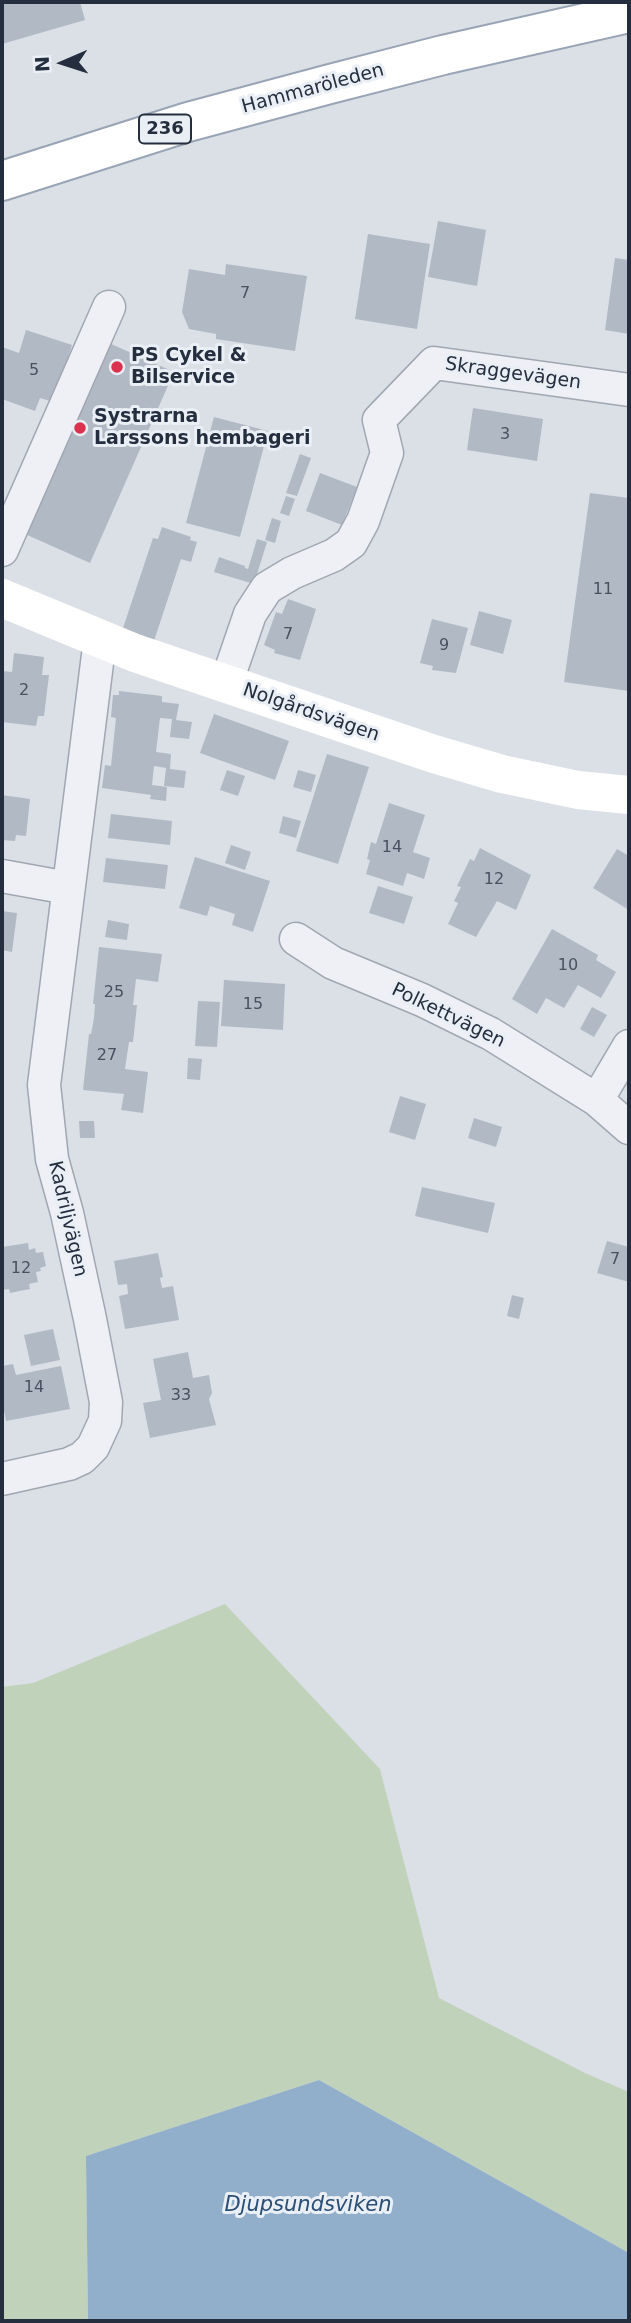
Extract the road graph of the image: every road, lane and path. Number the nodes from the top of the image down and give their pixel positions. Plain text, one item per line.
1 (629, 13) edge
2 (2, 181) edge
3 (109, 307) dead end
4 (629, 390) edge
5 (2, 551) edge
6 (2, 598) edge
7 (104, 640) junction
8 (226, 684) junction
9 (629, 795) edge
10 (2, 876) edge
11 (68, 888) junction
12 (296, 939) dead end
13 (629, 1046) edge
14 (597, 1100) junction
15 (629, 1128) edge
16 (2, 1479) edge

1 - 2 street, Hammaröleden / 236
3 - 5 street
4 - 8 street, Skraggevägen
6 - 7 street, Nolgårdsvägen
7 - 8 street, Nolgårdsvägen
7 - 11 street, Kadriljvägen
8 - 9 street, Nolgårdsvägen
10 - 11 street
11 - 16 street, Kadriljvägen
12 - 14 street, Polkettvägen
13 - 14 street
14 - 15 street, Polkettvägen

